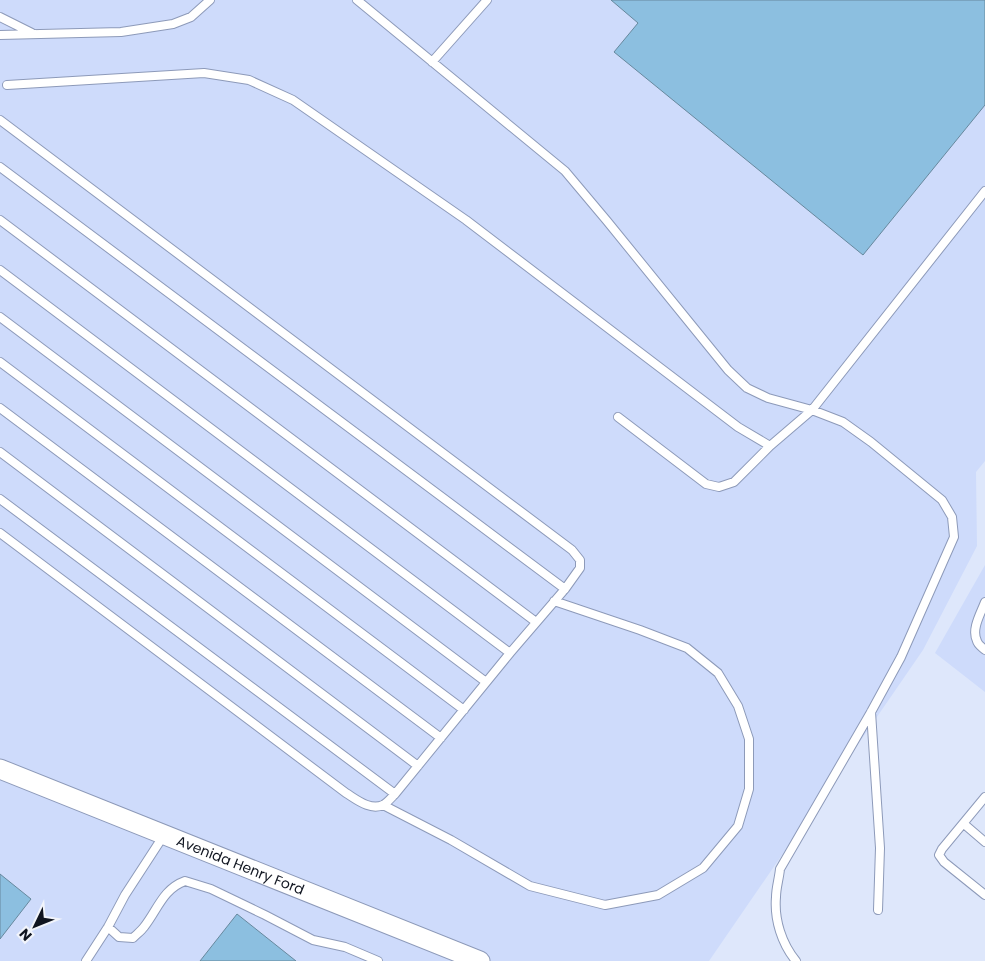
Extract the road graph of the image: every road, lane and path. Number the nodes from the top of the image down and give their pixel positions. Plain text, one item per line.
1 (210, 0) edge
2 (487, 0) edge
3 (362, 1) edge
4 (0, 17) edge
5 (34, 34) junction
6 (0, 35) edge
7 (432, 62) junction
8 (7, 84) dead end
9 (0, 120) edge
10 (0, 167) edge
11 (985, 191) edge
12 (0, 220) edge
13 (0, 270) edge
14 (0, 317) edge
15 (0, 362) edge
16 (0, 408) edge
17 (812, 410) junction
18 (618, 417) dead end
19 (770, 446) junction
20 (0, 452) edge
21 (0, 499) edge
22 (0, 532) edge
23 (564, 589) junction
24 (554, 601) junction
25 (985, 602) edge
26 (536, 622) junction
27 (985, 650) edge
28 (510, 654) junction
29 (486, 682) junction
30 (464, 710) junction
31 (871, 712) junction
32 (441, 738) junction
33 (418, 766) junction
34 (0, 769) edge
35 (395, 794) junction
36 (985, 797) edge
37 (383, 805) junction
38 (964, 824) junction
39 (164, 835) junction
40 (985, 842) edge
41 (985, 895) edge
42 (878, 910) dead end
43 (108, 927) junction
44 (86, 961) edge
45 (378, 961) edge
46 (480, 961) edge
47 (796, 961) edge

1 - 5 lane
2 - 7 lane
3 - 7 lane
4 - 5 lane
5 - 6 lane
7 - 17 lane
8 - 19 lane
9 - 23 lane
10 - 23 lane
11 - 17 lane
12 - 26 lane
13 - 28 lane
14 - 29 lane
15 - 30 lane
16 - 32 lane
17 - 19 lane
17 - 31 lane
18 - 19 lane
20 - 33 lane
21 - 35 lane
22 - 37 lane
23 - 24 lane
24 - 26 lane
24 - 37 lane
25 - 27 lane
26 - 28 lane
28 - 29 lane
29 - 30 lane
30 - 32 lane
31 - 42 lane
31 - 47 lane
32 - 33 lane
33 - 35 lane
34 - 39 street, Avenida Henry Ford
35 - 37 lane
36 - 38 lane
38 - 40 lane
38 - 41 lane
39 - 43 lane
39 - 46 street, Avenida Henry Ford
43 - 44 lane
43 - 45 lane

